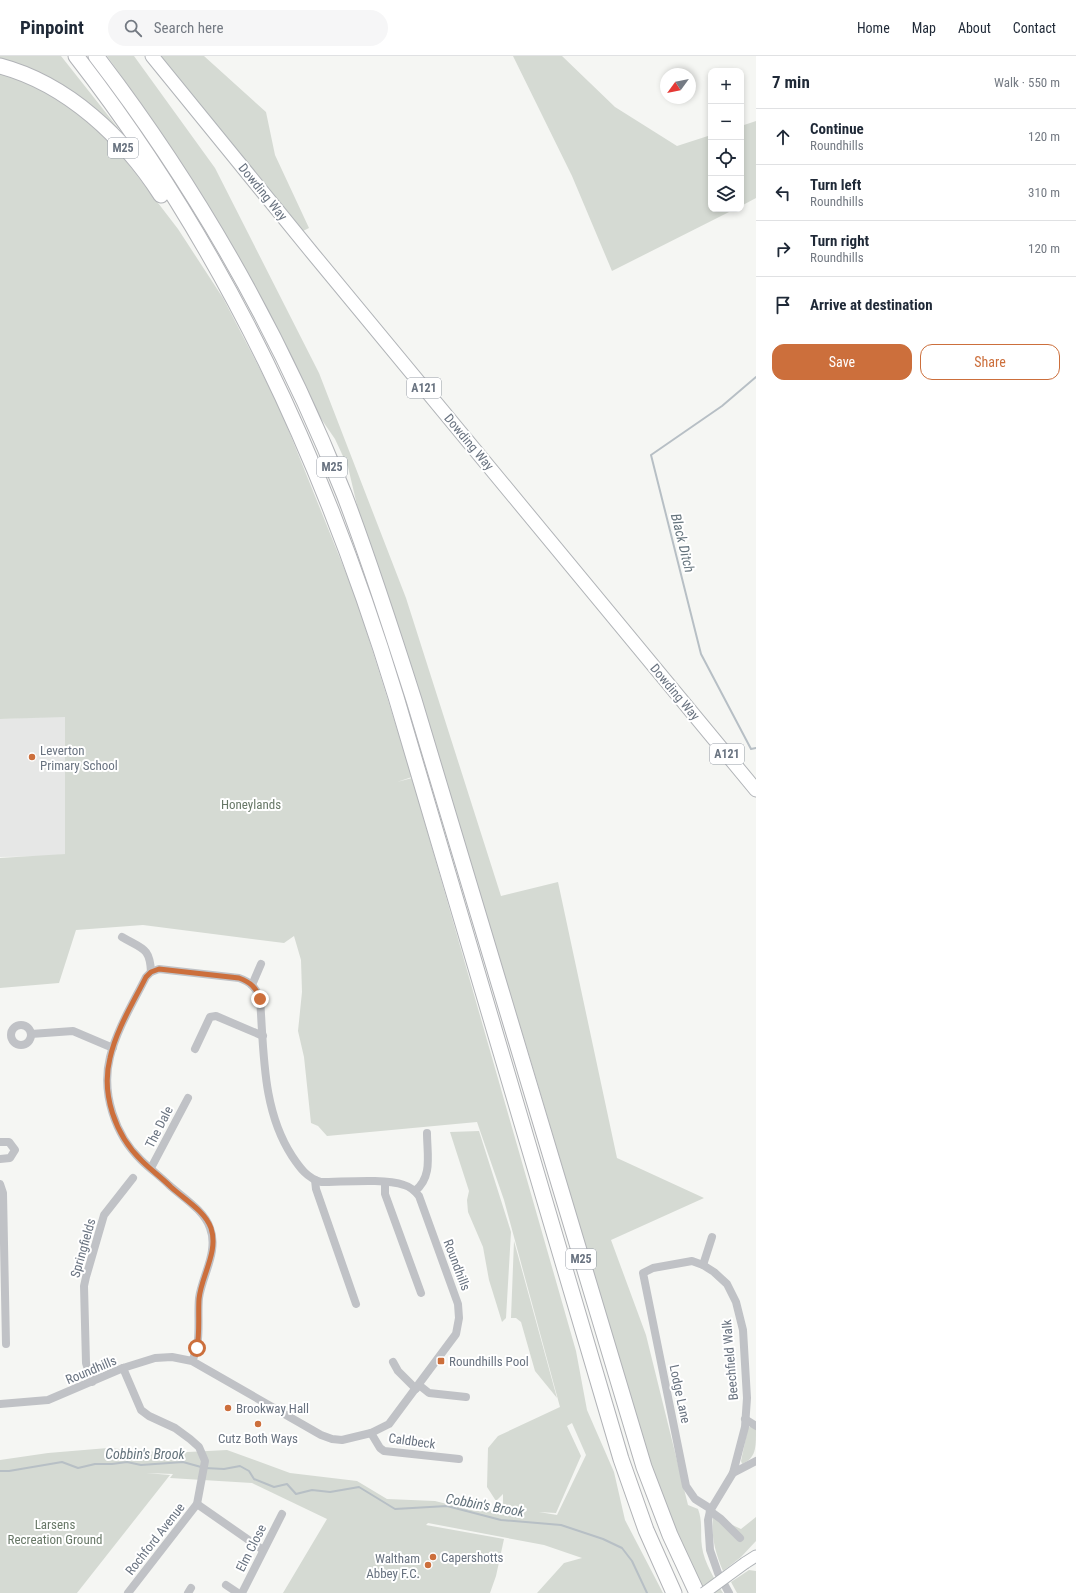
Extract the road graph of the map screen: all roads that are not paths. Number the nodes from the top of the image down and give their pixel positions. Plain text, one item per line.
1 (76, 56) edge
2 (96, 56) edge
3 (152, 56) edge
4 (0, 66) edge
5 (216, 266) junction
6 (756, 790) edge
7 (122, 937) dead end
8 (261, 964) dead end
9 (151, 972) junction
10 (252, 985) junction
11 (31, 1034) dead end
12 (263, 1036) junction
13 (113, 1048) junction
14 (195, 1049) dead end
15 (188, 1098) dead end
16 (427, 1133) dead end
17 (0, 1142) edge
18 (0, 1158) edge
19 (151, 1168) junction
20 (133, 1178) dead end
21 (315, 1180) junction
22 (385, 1182) junction
23 (0, 1184) edge
24 (415, 1192) junction
25 (2, 1229) edge
26 (712, 1238) dead end
27 (703, 1265) junction
28 (643, 1273) joint
29 (421, 1293) dead end
30 (356, 1304) dead end
31 (6, 1344) dead end
32 (192, 1361) junction
33 (394, 1362) dead end
34 (123, 1368) junction
35 (92, 1382) junction
36 (417, 1387) junction
37 (466, 1397) dead end
38 (0, 1404) edge
39 (745, 1418) junction
40 (756, 1426) edge
41 (371, 1433) junction
42 (459, 1459) dead end
43 (756, 1461) edge
44 (733, 1473) junction
45 (197, 1504) junction
46 (710, 1510) junction
47 (282, 1514) dead end
48 (740, 1538) dead end
49 (263, 1550) junction
50 (756, 1556) edge
51 (226, 1584) dead end
52 (128, 1593) edge
53 (238, 1593) edge
54 (242, 1593) edge
55 (674, 1593) edge
56 (697, 1593) edge
57 (704, 1593) edge
58 (729, 1593) edge

1 - 5 highway, M25
2 - 56 highway, M25
3 - 6 main road, Dowding Way / A121
4 - 5 highway, M25
5 - 55 highway, M25
7 - 9 street
8 - 10 street
9 - 10 street
9 - 13 street
10 - 12 street
11 - 13 street
12 - 14 street
12 - 21 street
13 - 19 street
15 - 19 street, The Dale
16 - 24 street
17 - 18 street
19 - 32 street
20 - 35 street, Springfields
21 - 22 street
21 - 30 street
22 - 24 street
22 - 29 street
23 - 25 street
24 - 36 street, Roundhills
25 - 31 street
26 - 27 street
27 - 28 street, Beechfield Walk
27 - 39 street, Beechfield Walk
28 - 46 street, Lodge Lane
32 - 34 street, Roundhills
32 - 41 street, Roundhills
33 - 36 street
34 - 35 street, Roundhills
34 - 45 street, Rochford Avenue
35 - 38 street, Roundhills
36 - 37 street
36 - 41 street, Roundhills
39 - 40 street, Beechfield Walk
39 - 44 street, Beechfield Walk
41 - 42 street, Caldbeck
43 - 44 street
44 - 46 street, Beechfield Walk
45 - 49 street
45 - 52 street, Rochford Avenue
46 - 48 street
46 - 58 street, Beechfield Walk
47 - 49 street, Elm Close
49 - 54 street, Elm Close
50 - 57 street, bridge
51 - 53 street, Elm Close

